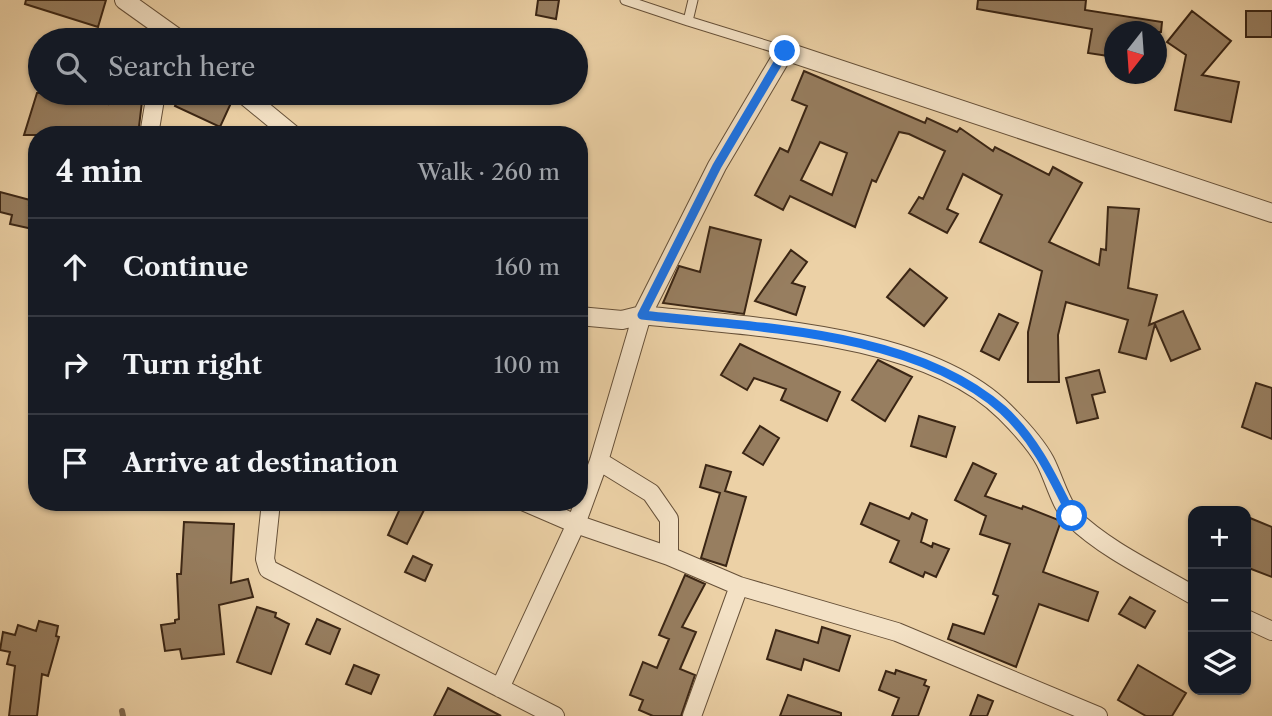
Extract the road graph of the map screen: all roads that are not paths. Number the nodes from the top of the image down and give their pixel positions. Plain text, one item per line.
1 (124, 0) edge
2 (625, 0) edge
3 (693, 0) edge
4 (688, 21) junction
5 (160, 28) edge
6 (785, 51) junction
7 (154, 105) edge
8 (257, 105) edge
9 (150, 126) edge
10 (282, 126) edge
11 (1272, 213) edge
12 (642, 315) junction
13 (588, 317) edge
14 (599, 461) junction
15 (588, 491) edge
16 (270, 511) edge
17 (546, 511) edge
18 (581, 511) edge
19 (576, 524) junction
20 (669, 555) junction
21 (739, 586) junction
22 (1188, 592) edge
23 (1251, 621) edge
24 (1272, 631) edge
25 (500, 688) junction
26 (555, 716) edge
27 (692, 716) edge
28 (1098, 716) edge

1 - 5 street
2 - 4 lane
3 - 4 lane
4 - 6 lane
6 - 11 street
6 - 12 street
7 - 9 street
8 - 10 street
12 - 13 street
12 - 14 street
12 - 22 street
14 - 15 street
14 - 20 street
16 - 25 street
17 - 19 street
18 - 19 street
19 - 20 street
19 - 25 street
20 - 21 street
21 - 27 street
21 - 28 street
23 - 24 street
25 - 26 street

